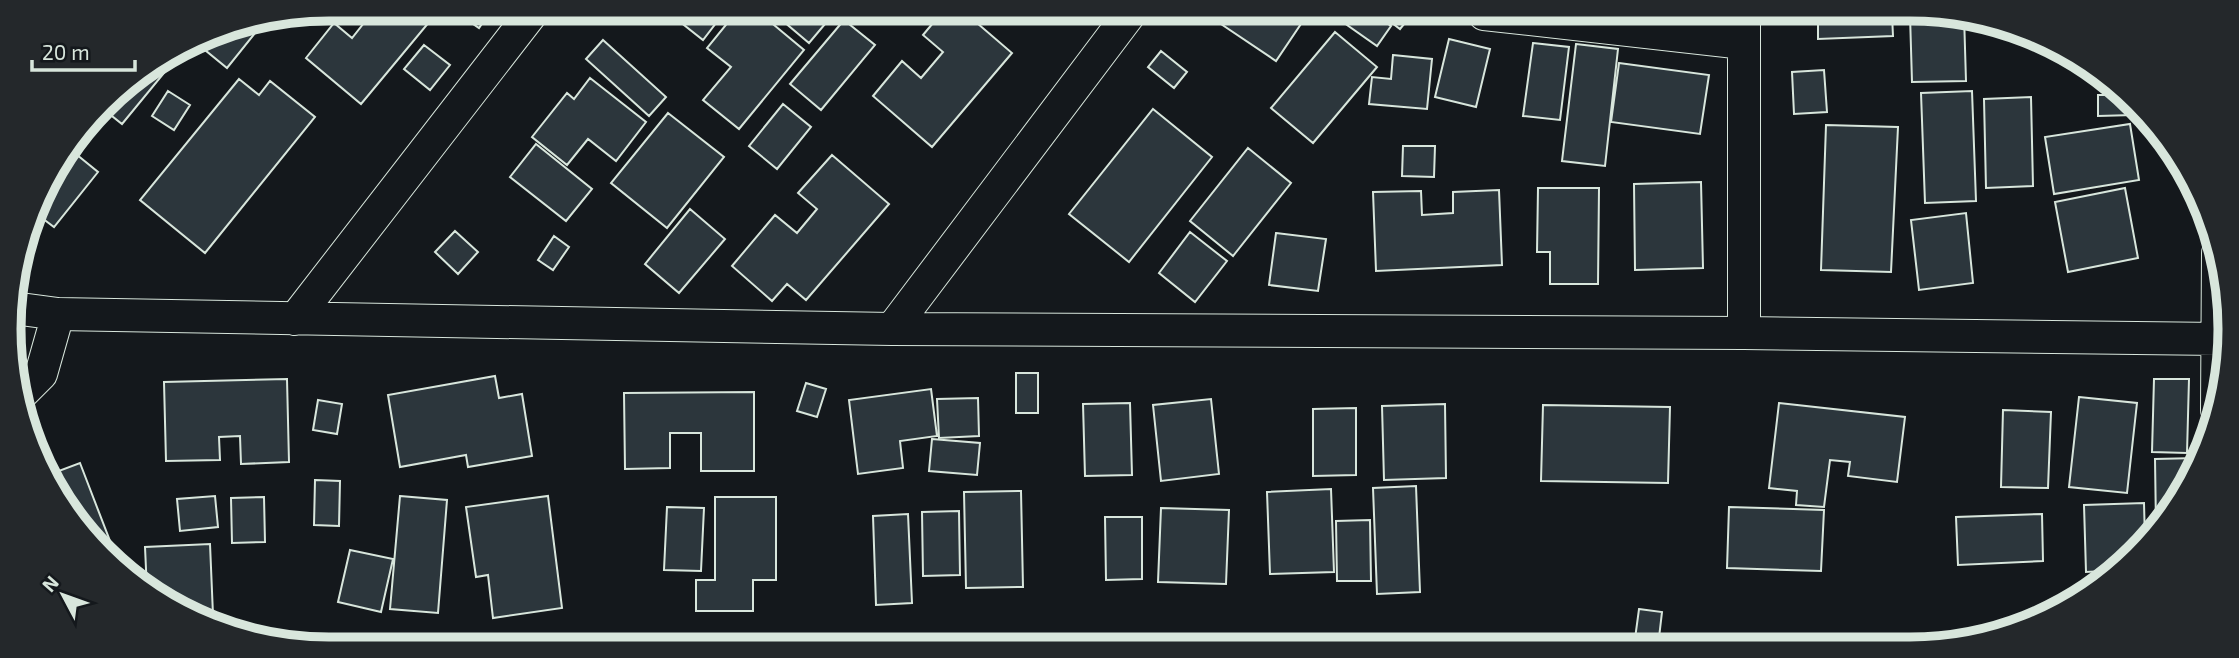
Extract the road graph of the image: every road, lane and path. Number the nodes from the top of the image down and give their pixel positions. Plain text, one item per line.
1 (525, 21) edge
2 (1124, 21) edge
3 (1614, 21) edge
4 (1744, 28) edge
5 (22, 309) edge
6 (58, 314) junction
7 (295, 319) junction
8 (892, 329) junction
9 (1744, 333) junction
10 (2218, 339) edge
11 (27, 388) edge

1 - 7 street
2 - 8 street
3 - 4 street
4 - 9 street
5 - 6 street
6 - 7 street
6 - 11 street
7 - 8 street
8 - 9 street
9 - 10 street

